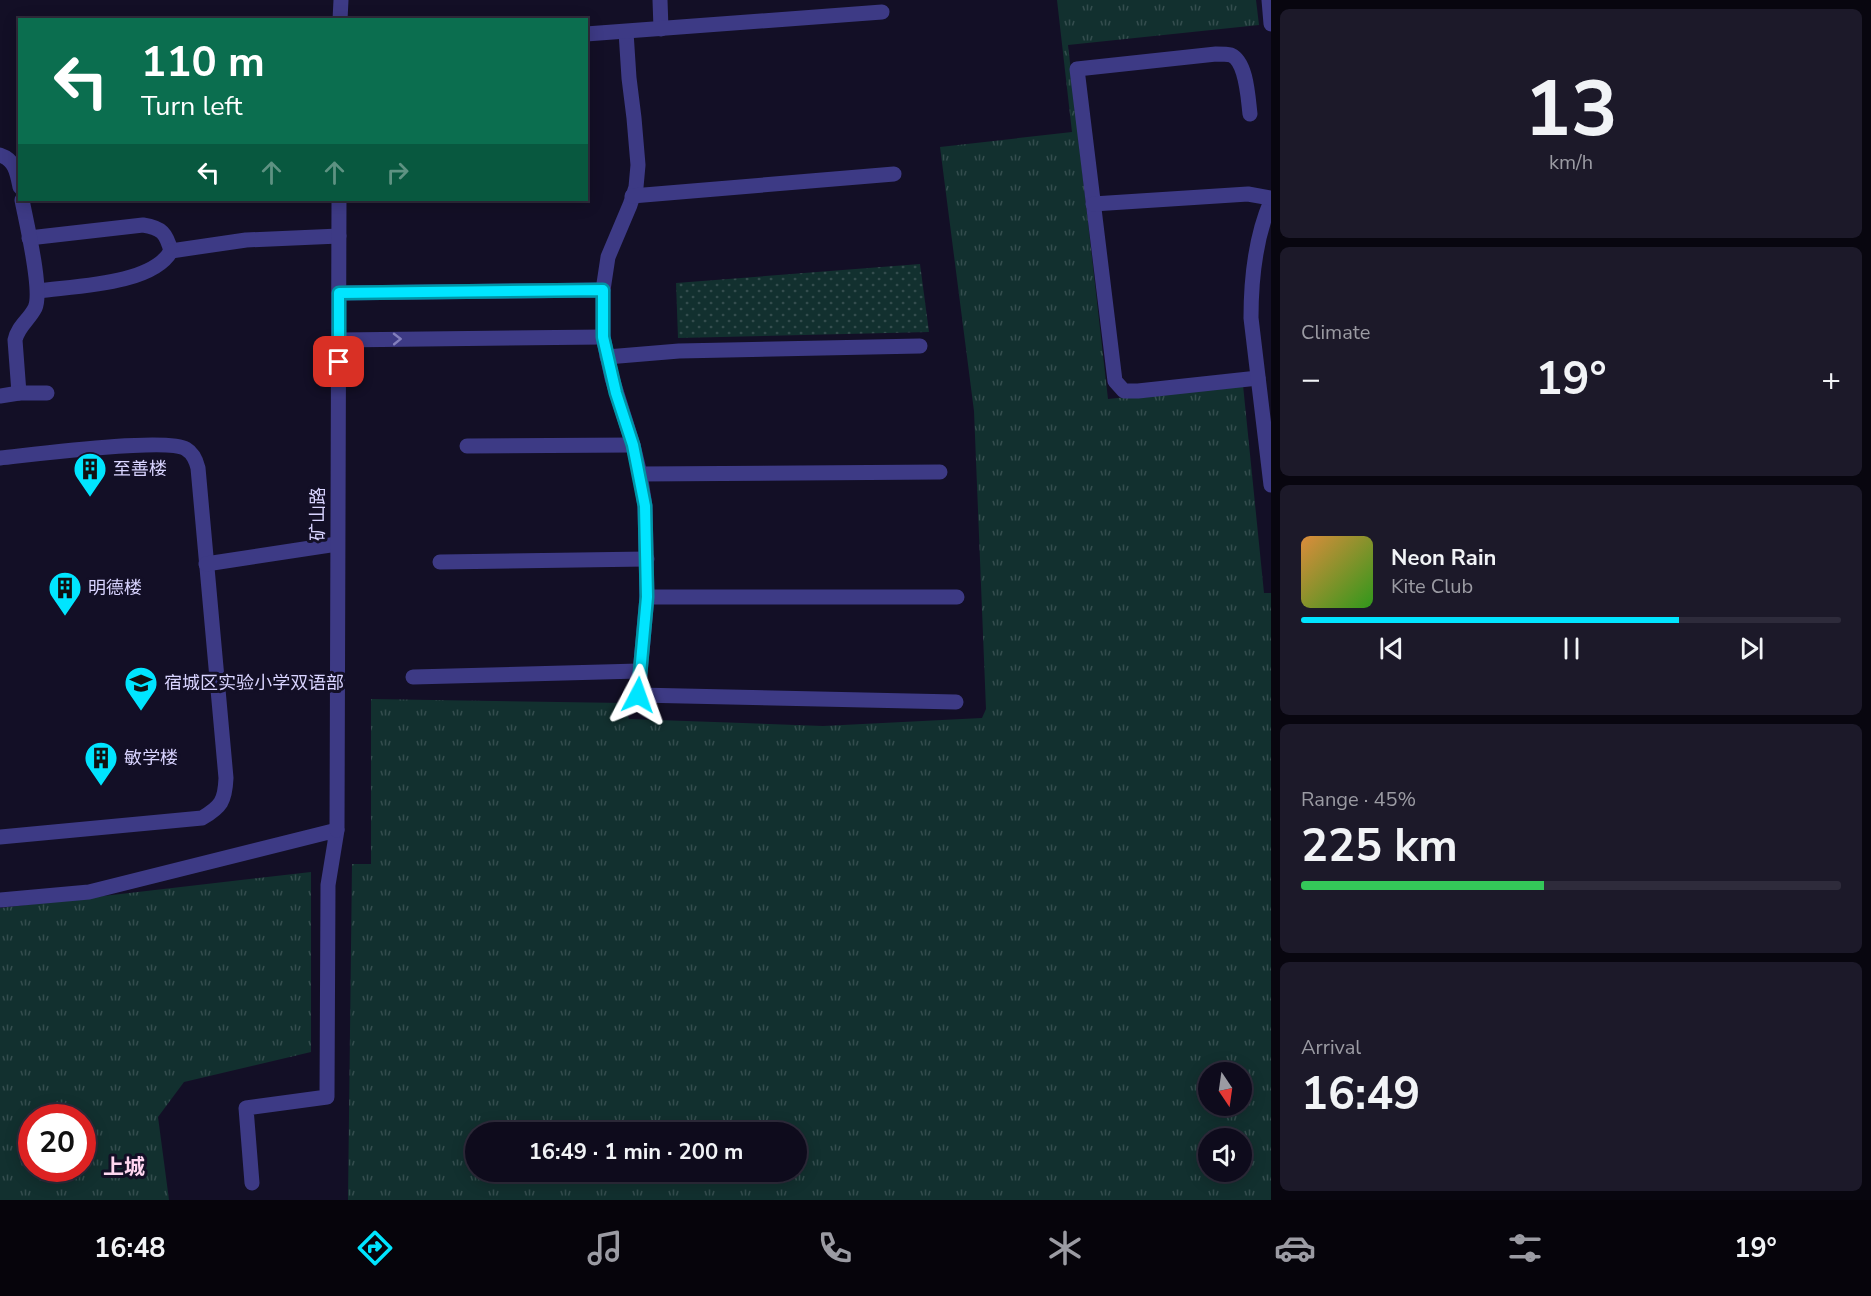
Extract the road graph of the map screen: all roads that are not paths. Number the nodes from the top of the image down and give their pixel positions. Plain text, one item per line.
1 (341, 0) edge
2 (660, 0) edge
3 (1269, 0) edge
4 (882, 12) dead end
5 (340, 18) edge
6 (1271, 24) edge
7 (662, 29) junction
8 (626, 32) junction
9 (588, 34) edge
10 (1251, 114) dead end
11 (0, 155) edge
12 (894, 174) dead end
13 (18, 180) edge
14 (632, 195) junction
15 (1271, 199) edge
16 (22, 201) edge
17 (339, 201) edge
18 (1093, 204) junction
19 (339, 236) junction
20 (29, 238) junction
21 (171, 251) junction
22 (603, 290) junction
23 (38, 291) junction
24 (339, 293) junction
25 (603, 337) junction
26 (339, 339) junction
27 (920, 346) dead end
28 (607, 357) junction
29 (1258, 378) junction
30 (18, 393) junction
31 (47, 393) dead end
32 (0, 396) edge
33 (633, 445) junction
34 (466, 446) dead end
35 (0, 458) edge
36 (940, 472) dead end
37 (640, 474) junction
38 (1271, 485) edge
39 (338, 544) junction
40 (647, 560) junction
41 (440, 562) dead end
42 (206, 564) junction
43 (647, 597) junction
44 (957, 597) dead end
45 (639, 670) junction
46 (413, 677) dead end
47 (956, 702) dead end
48 (337, 830) junction
49 (0, 837) edge
50 (0, 900) edge
51 (252, 1183) dead end

1 - 5 street
2 - 7 street
3 - 6 street
4 - 7 street
7 - 8 street
8 - 9 street
8 - 14 street
10 - 18 street
11 - 13 street
12 - 14 street
14 - 22 street
15 - 18 street
15 - 29 street
16 - 20 street
17 - 19 street, 矿山路
18 - 29 street
19 - 21 street
19 - 24 street, 矿山路
20 - 21 street
20 - 23 street
21 - 23 street
22 - 24 street
22 - 25 street
23 - 30 street
24 - 26 street, 矿山路
26 -> 25 street
25 - 28 street
26 - 39 street, 矿山路
27 - 28 street
28 - 33 street
29 - 38 street
30 - 31 street
30 - 32 street
33 - 34 street
33 - 37 street
35 - 42 street
36 - 37 street
37 - 40 street
39 - 42 street
39 - 48 street, 矿山路
40 - 41 street
40 - 43 street
42 - 49 street
43 - 44 street
43 - 45 street
45 - 46 street
45 - 47 street
48 - 50 street
48 - 51 street, 矿山路

